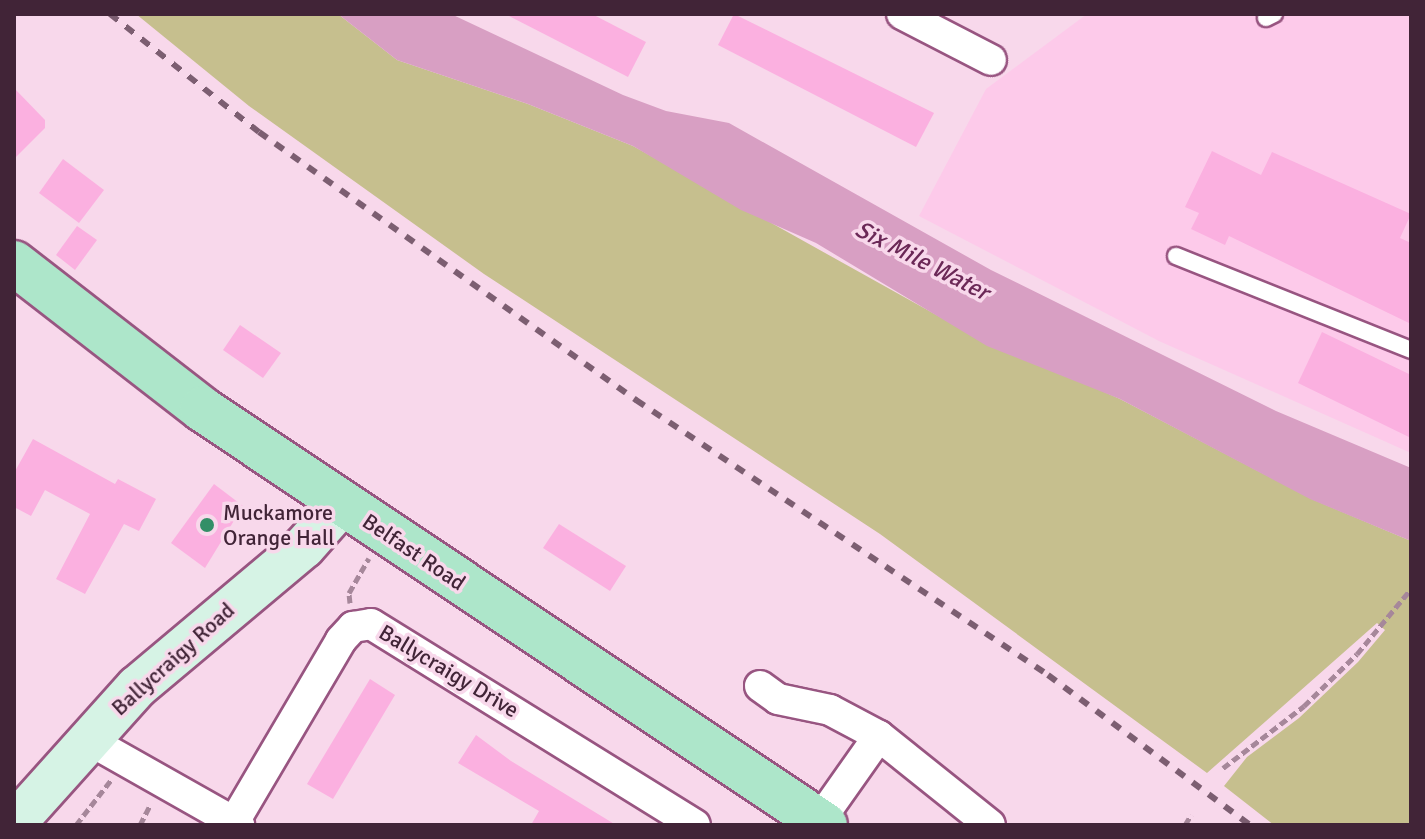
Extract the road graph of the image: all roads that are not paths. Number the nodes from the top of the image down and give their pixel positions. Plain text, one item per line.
1 (902, 14) edge
2 (991, 60) dead end
3 (1176, 256) dead end
4 (14, 263) edge
5 (1411, 350) edge
6 (342, 504) junction
7 (760, 686) dead end
8 (879, 736) junction
9 (87, 739) junction
10 (237, 823) edge
11 (822, 823) edge
12 (14, 824) edge
13 (695, 825) edge
14 (990, 825) edge

1 - 2 street
3 - 5 lane
4 - 6 main road, Belfast Road
6 - 9 main road, Ballycraigy Road
6 - 11 main road, Belfast Road
7 - 8 street
8 - 11 street
8 - 14 street
9 - 10 street
9 - 12 main road, Ballycraigy Road
10 - 13 street, Ballycraigy Drive

